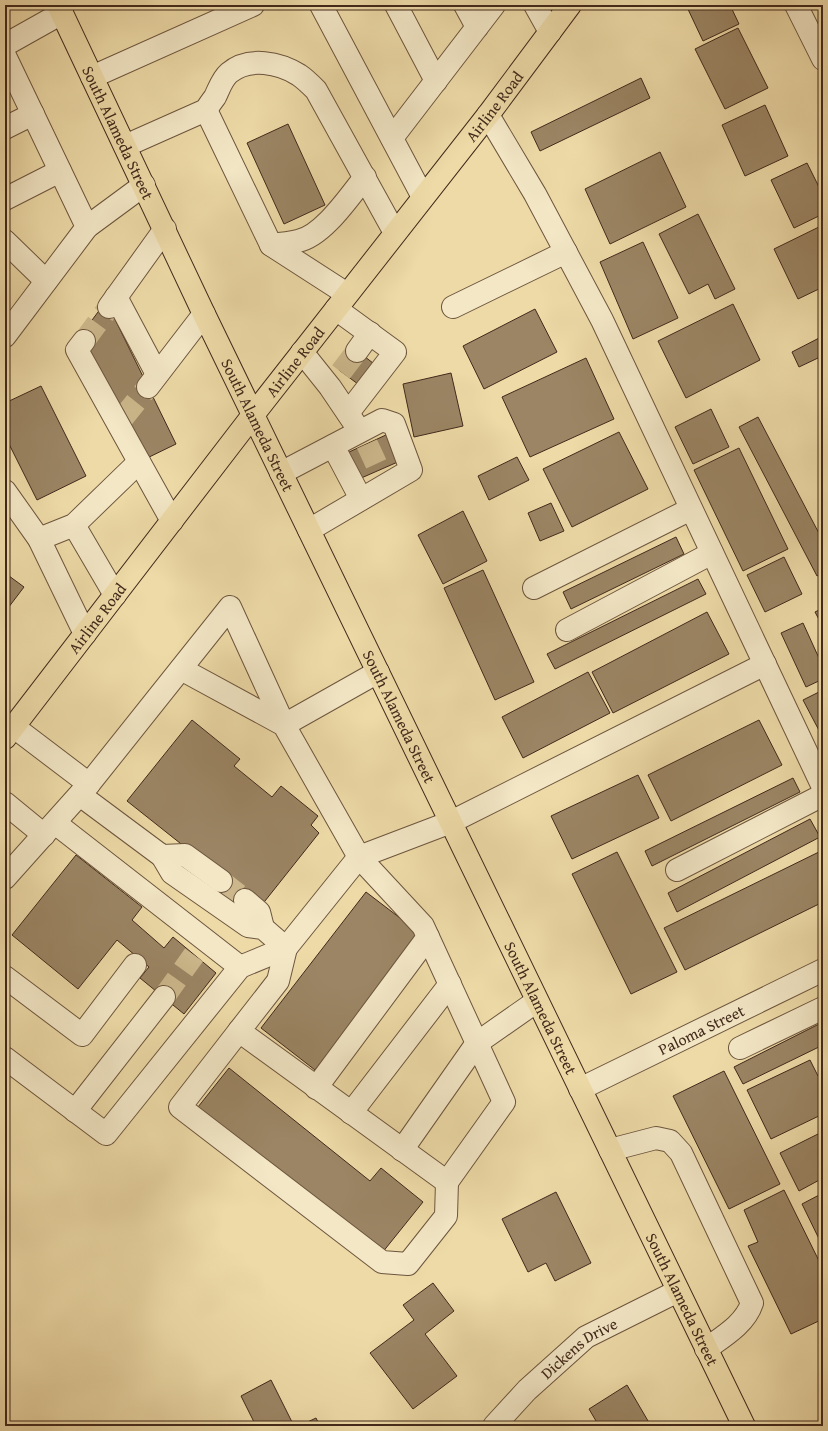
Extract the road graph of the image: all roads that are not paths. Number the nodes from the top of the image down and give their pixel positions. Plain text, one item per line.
1 (253, 5) edge
2 (321, 5) edge
3 (396, 5) edge
4 (466, 5) edge
5 (494, 5) edge
6 (535, 5) edge
7 (570, 5) edge
8 (796, 5) edge
9 (60, 9) edge
10 (477, 27) junction
11 (550, 32) junction
12 (5, 45) edge
13 (5, 56) edge
14 (823, 59) edge
15 (92, 77) junction
16 (436, 81) junction
17 (206, 110) junction
18 (33, 114) junction
19 (488, 114) junction
20 (5, 128) edge
21 (392, 138) junction
22 (125, 146) junction
23 (60, 171) junction
24 (365, 178) junction
25 (144, 185) junction
26 (423, 197) junction
27 (5, 199) edge
28 (87, 227) junction
29 (165, 229) junction
30 (395, 233) junction
31 (5, 241) edge
32 (271, 245) junction
33 (566, 252) junction
34 (46, 282) junction
35 (342, 302) junction
36 (453, 307) dead end
37 (204, 314) junction
38 (5, 336) edge
39 (84, 341) tunnel mouth
40 (302, 352) junction
41 (348, 413) junction
42 (253, 415) junction
43 (363, 438) junction
44 (333, 446) junction
45 (139, 462) junction
46 (281, 473) junction
47 (5, 491) edge
48 (361, 499) junction
49 (691, 509) junction
50 (172, 521) junction
51 (74, 525) junction
52 (309, 530) junction
53 (39, 539) junction
54 (712, 553) junction
55 (534, 588) dead end
56 (115, 595) junction
57 (567, 630) dead end
58 (85, 634) junction
59 (765, 664) junction
60 (181, 669) junction
61 (378, 672) junction
62 (284, 725) junction
63 (9, 732) edge
64 (823, 787) edge
65 (85, 790) junction
66 (823, 795) edge
67 (5, 803) edge
68 (451, 822) junction
69 (50, 829) junction
70 (162, 856) junction
71 (359, 857) junction
72 (677, 870) dead end
73 (5, 878) edge
74 (221, 881) tunnel mouth
75 (245, 900) tunnel mouth
76 (263, 928) junction
77 (428, 937) junction
78 (286, 948) junction
79 (135, 966) dead end
80 (240, 967) junction
81 (823, 970) edge
82 (5, 977) edge
83 (450, 984) junction
84 (164, 997) tunnel mouth
85 (537, 1001) junction
86 (823, 1008) edge
87 (239, 1032) junction
88 (477, 1043) junction
89 (740, 1048) dead end
90 (5, 1058) edge
91 (316, 1088) junction
92 (580, 1089) junction
93 (75, 1111) junction
94 (351, 1113) junction
95 (402, 1150) junction
96 (610, 1150) junction
97 (446, 1182) junction
98 (678, 1291) junction
99 (706, 1349) junction
100 (494, 1426) edge
101 (744, 1426) edge

1 - 15 street
2 - 21 street
3 - 16 street
4 - 10 street
5 - 10 street
6 - 11 street
7 - 11 main road, Airline Road
8 - 14 street
9 - 12 street
9 - 15 main road, South Alameda Street
10 - 16 street
11 - 19 main road, Airline Road
13 - 18 street
15 - 22 main road, South Alameda Street
16 - 21 street
17 - 22 street
17 - 24 street
17 - 32 street
18 - 20 street
18 - 23 street
19 - 26 main road, Airline Road
19 - 33 street
21 - 26 street
22 - 25 main road, South Alameda Street
23 - 27 street
23 - 28 street
24 - 30 street
24 - 32 street
25 - 28 street
25 - 29 main road, South Alameda Street
26 - 30 main road, Airline Road
28 - 34 street
29 - 37 main road, South Alameda Street
29 - 37 street
30 - 35 main road, Airline Road
31 - 34 street
32 - 35 street
33 - 36 street
33 - 49 street
34 - 38 street
35 - 40 main road, Airline Road
35 - 41 street
37 - 42 main road, South Alameda Street
39 - 45 street
40 - 41 street
40 - 42 main road, Airline Road
41 - 43 street
42 - 46 main road, South Alameda Street
42 - 50 main road, Airline Road
43 - 44 street
43 - 48 street
44 - 46 street
44 - 48 street
45 - 50 street
45 - 51 street
46 - 52 main road, South Alameda Street
47 - 53 street
48 - 52 street
49 - 54 street
49 - 55 street
50 - 56 main road, Airline Road
51 - 53 street
51 - 56 street
52 - 61 main road, South Alameda Street
53 - 58 street
54 - 57 street
54 - 59 street
56 - 58 main road, Airline Road
58 - 63 main road, Airline Road
59 - 64 street
59 - 68 street
60 - 62 street
60 - 62 street
60 - 65 street
61 - 62 street
61 - 68 main road, South Alameda Street
62 - 71 street
63 - 65 street
65 - 69 street
65 - 70 street
66 - 72 street
67 - 69 street
68 - 71 street
68 - 85 main road, South Alameda Street
69 - 73 street
69 - 80 street
70 - 74 street
70 - 76 street
71 - 77 street
71 - 78 street
75 - 76 street
76 - 78 street
77 - 83 street
77 - 91 street
78 - 80 street
78 - 87 street
79 - 82 street
80 - 93 street
81 - 92 street, Paloma Street
83 - 88 street
83 - 94 street
84 - 93 street
85 - 88 street
85 - 92 main road, South Alameda Street
86 - 89 street
87 - 91 street
87 - 97 street
88 - 95 street
88 - 97 street
90 - 93 street
91 - 94 street
92 - 96 main road, South Alameda Street
94 - 95 street
95 - 97 street
96 - 98 main road, South Alameda Street
96 - 99 street
98 - 99 main road, South Alameda Street
98 - 100 street, Dickens Drive
99 - 101 main road, South Alameda Street

